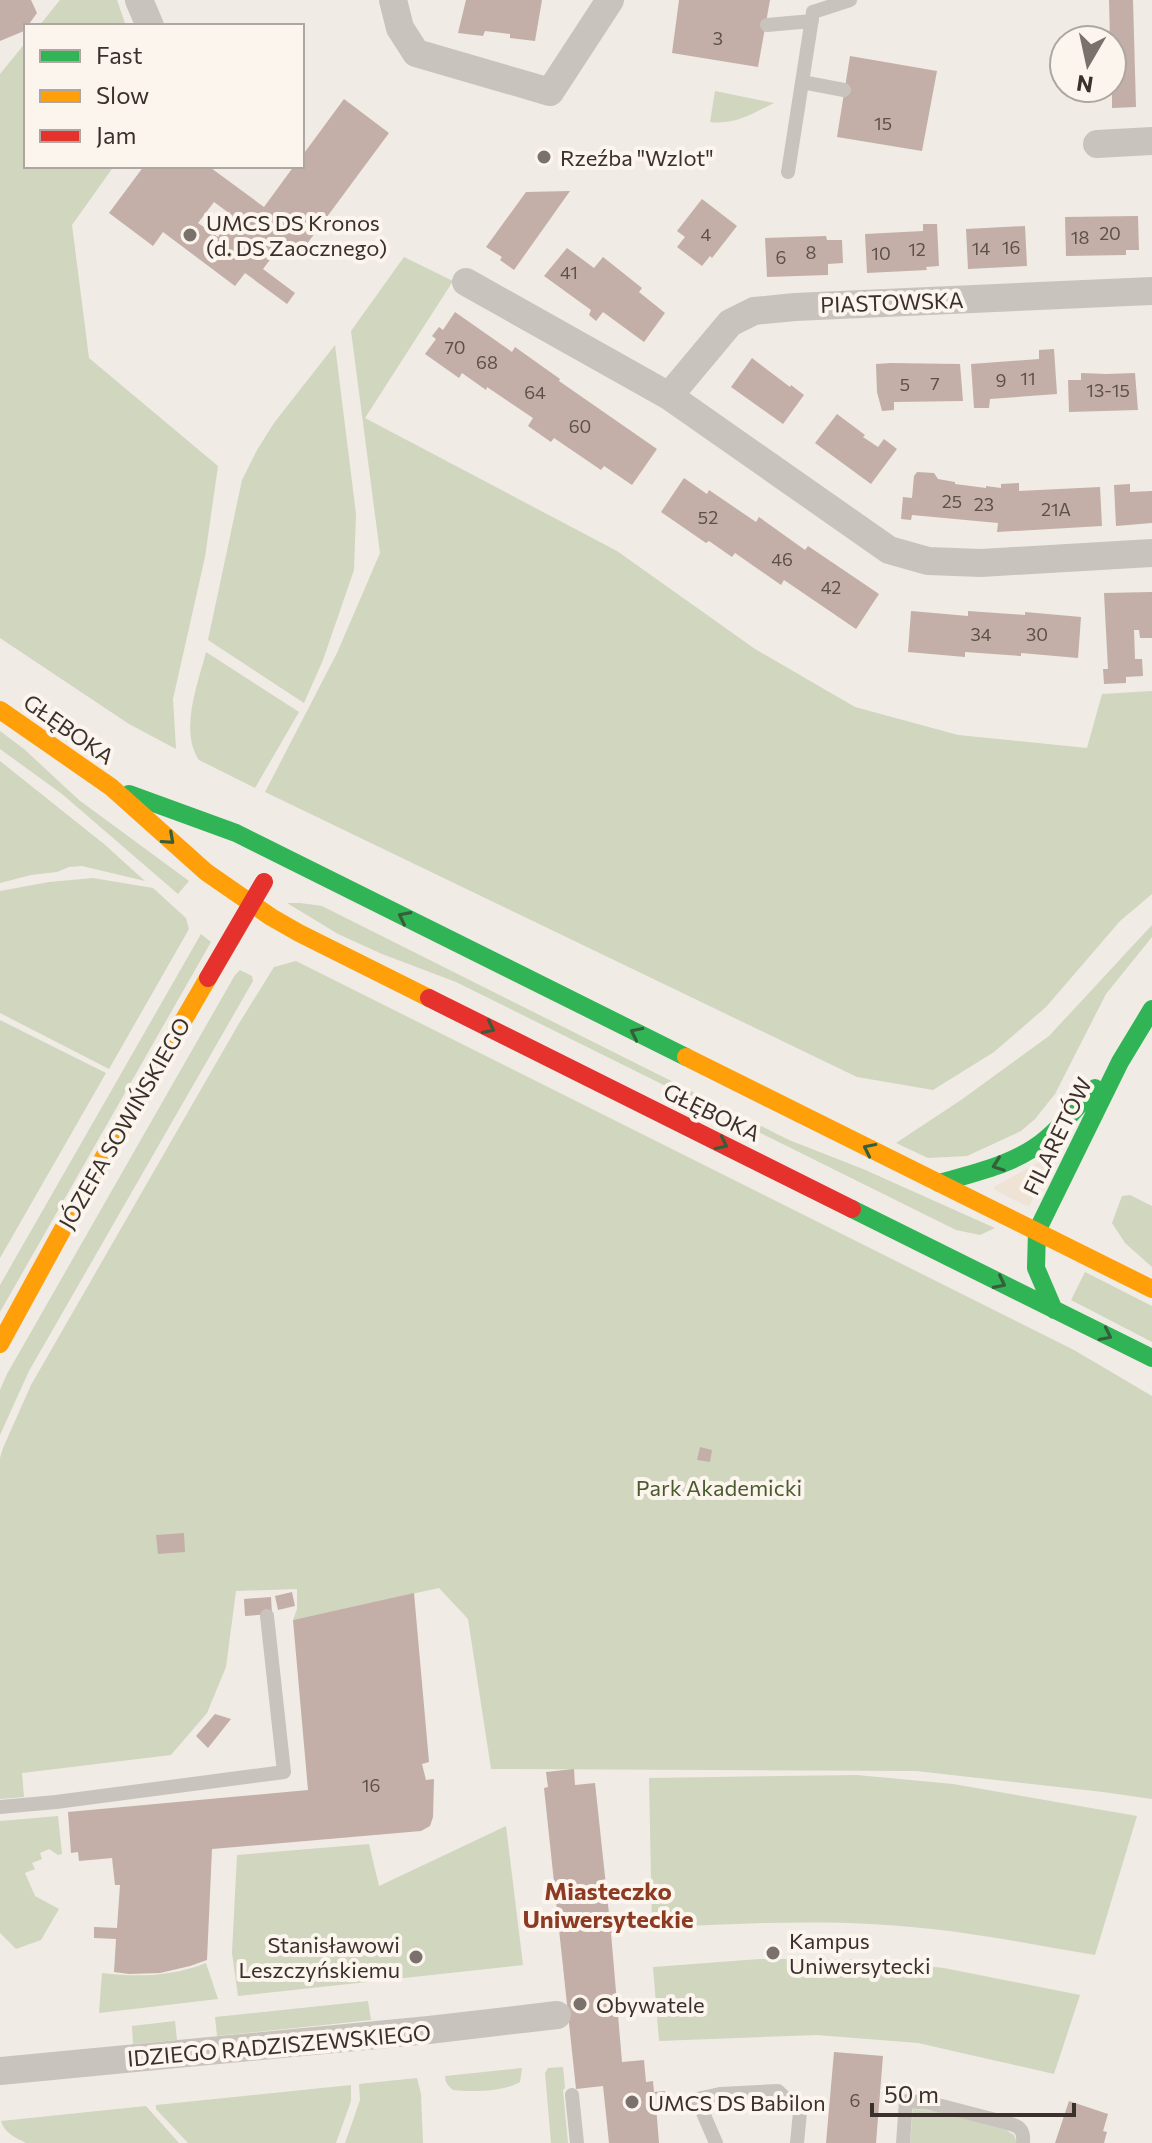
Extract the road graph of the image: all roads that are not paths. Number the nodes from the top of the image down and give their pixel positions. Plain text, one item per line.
1 (139, 0) edge
2 (393, 0) edge
3 (610, 0) edge
4 (850, 0) edge
5 (812, 21) junction
6 (149, 24) edge
7 (767, 25) dead end
8 (802, 82) junction
9 (844, 90) dead end
10 (1152, 141) edge
11 (1097, 144) dead end
12 (788, 172) dead end
13 (466, 282) dead end
14 (1152, 291) edge
15 (669, 396) junction
16 (1152, 553) edge
17 (0, 710) edge
18 (111, 787) junction
19 (279, 854) junction
20 (252, 904) junction
21 (1152, 1009) edge
22 (1120, 1062) junction
23 (939, 1183) junction
24 (1037, 1231) junction
25 (1013, 1245) dead end
26 (988, 1254) dead end
27 (945, 1255) junction
28 (1152, 1289) edge
29 (1054, 1310) junction
30 (0, 1344) edge
31 (1152, 1358) edge
32 (267, 1616) dead end
33 (0, 1807) edge
34 (557, 2015) dead end
35 (0, 2071) edge
36 (572, 2095) dead end
37 (577, 2143) edge
38 (716, 2143) edge
39 (797, 2143) edge
40 (903, 2143) edge
41 (1023, 2143) edge

1 - 6 street
2 - 3 street
4 - 5 lane
5 - 7 lane
5 - 8 lane
8 - 9 lane
8 - 12 lane
10 - 11 street
13 - 15 street
14 - 15 street, PIASTOWSKA
15 - 16 street
17 - 18 main road, GŁĘBOKA
18 - 19 main road, GŁĘBOKA
18 -> 20 main road, GŁĘBOKA
19 - 20 main road
23 -> 19 main road, GŁĘBOKA
20 -> 27 main road, GŁĘBOKA
20 - 30 main road, JÓZEFA SOWIŃSKIEGO
21 - 22 main road, FILARETÓW
22 -> 23 main road, FILARETÓW
22 - 24 main road, FILARETÓW
23 - 24 main road, GŁĘBOKA
24 - 25 main road, FILARETÓW
24 - 28 main road, GŁĘBOKA
24 - 29 main road, FILARETÓW
26 - 27 main road
27 -> 29 main road, GŁĘBOKA
29 -> 31 main road, GŁĘBOKA
32 - 33 lane
34 - 35 street, IDZIEGO RADZISZEWSKIEGO
36 - 37 lane
38 - 39 lane
40 - 41 lane

